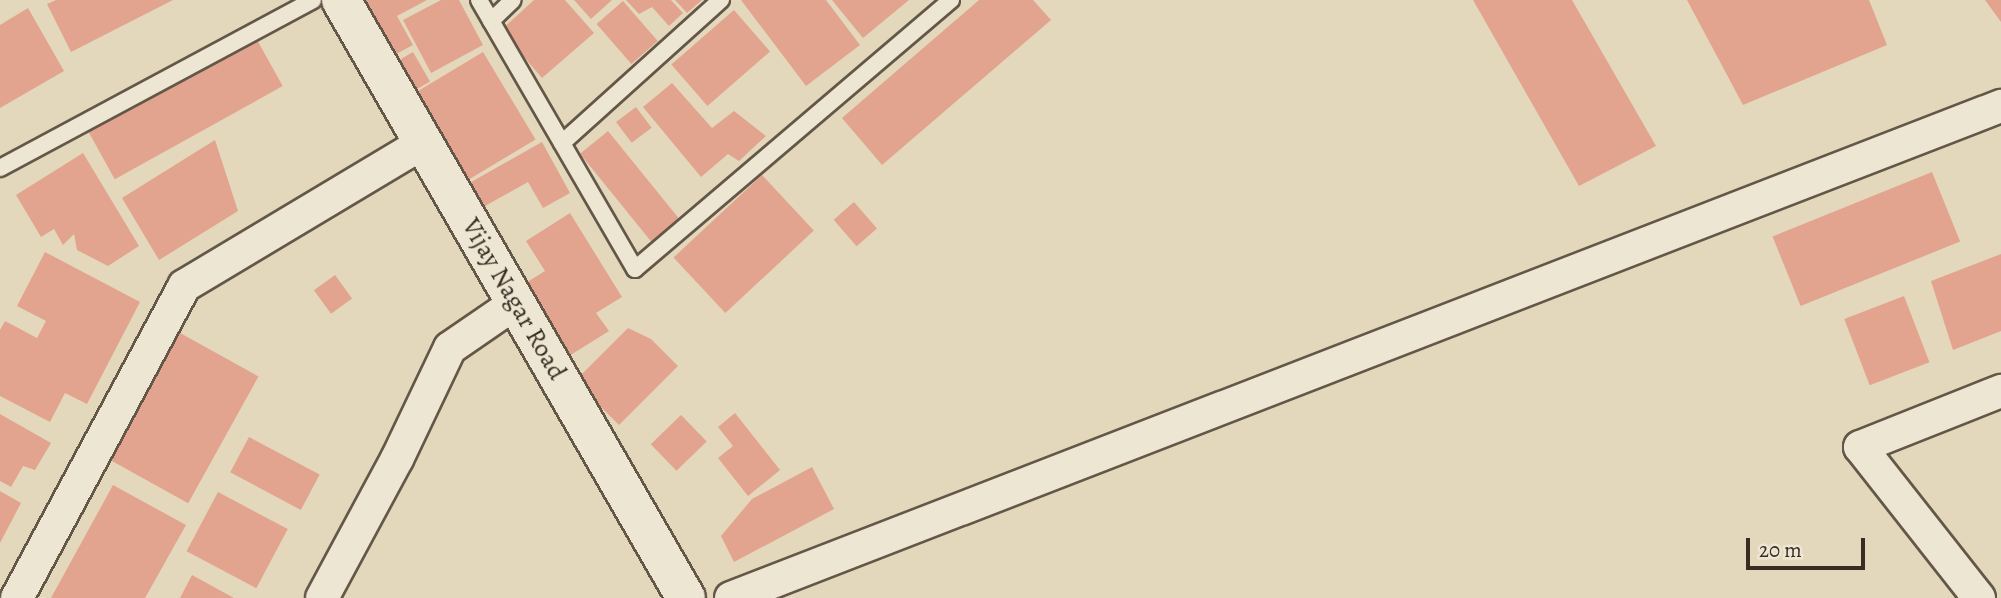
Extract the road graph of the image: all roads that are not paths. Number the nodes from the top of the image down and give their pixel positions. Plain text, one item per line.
1 (313, 0) edge
2 (341, 0) edge
3 (479, 0) edge
4 (513, 0) edge
5 (721, 0) edge
6 (951, 0) edge
7 (491, 21) junction
8 (2001, 106) edge
9 (425, 142) junction
10 (562, 143) junction
11 (0, 168) edge
12 (517, 302) junction
13 (2001, 391) edge
14 (17, 598) edge
15 (322, 598) edge
16 (686, 598) edge
17 (731, 598) edge
18 (1979, 598) edge

1 - 11 lane
2 - 9 street, Vijay Nagar Road
3 - 7 lane
4 - 7 lane
5 - 10 lane
6 - 10 lane
7 - 10 lane
8 - 17 street
9 - 12 street, Vijay Nagar Road
9 - 14 street
12 - 15 street
12 - 16 street, Vijay Nagar Road
13 - 18 street

